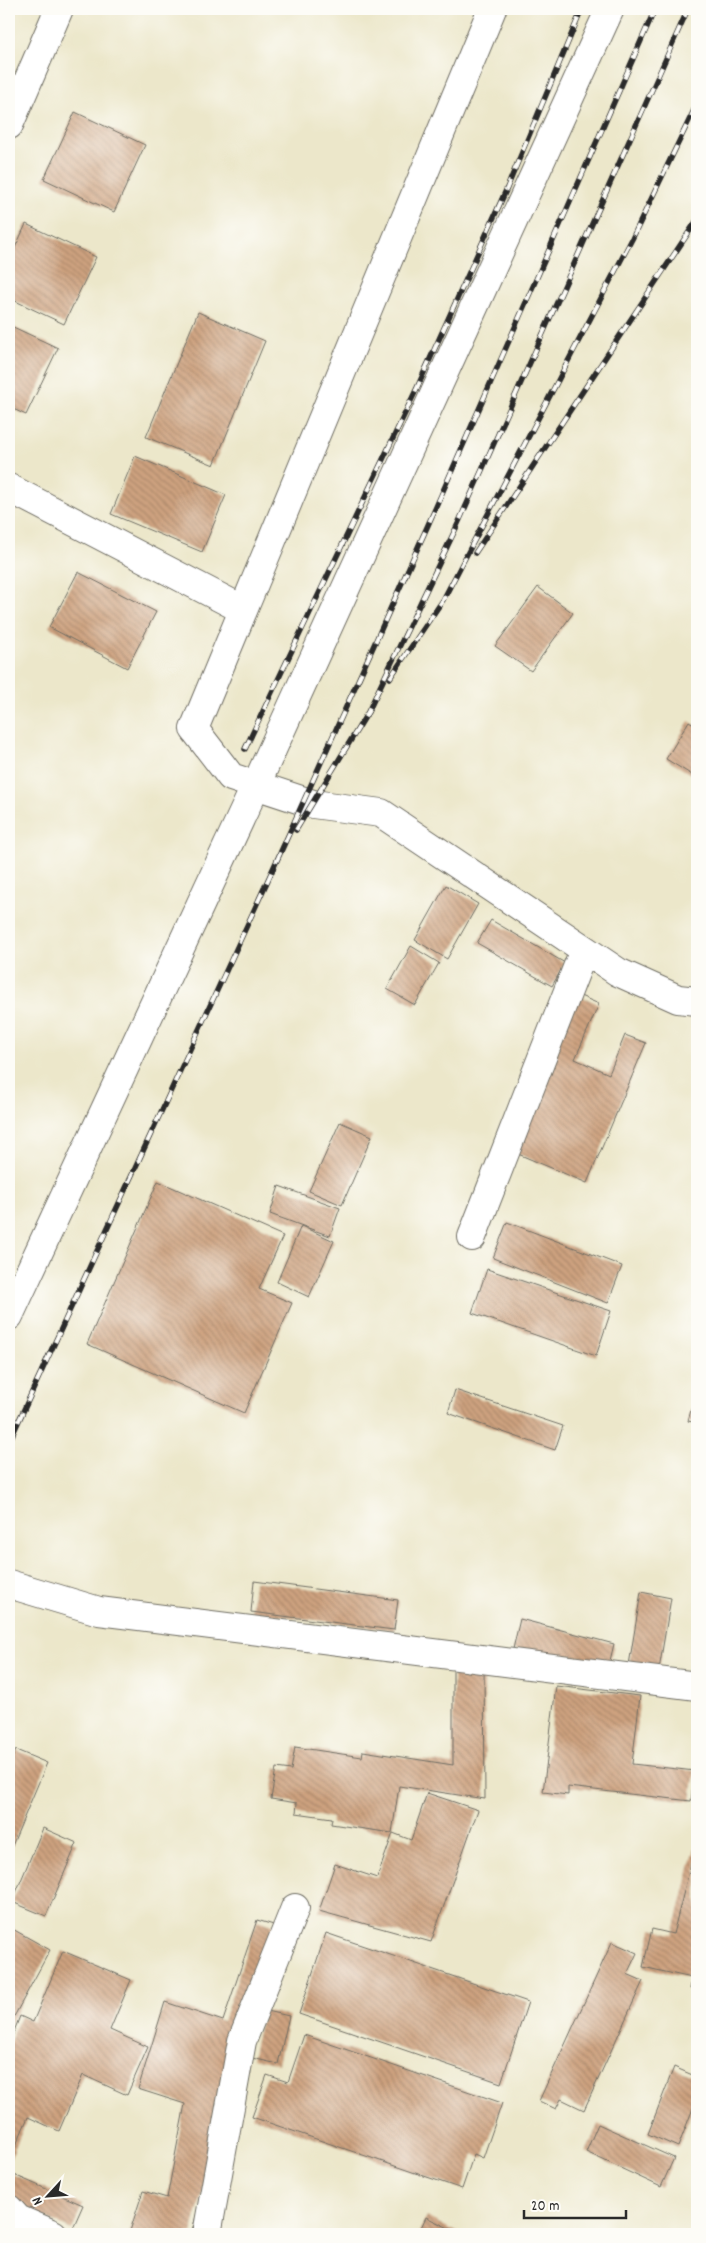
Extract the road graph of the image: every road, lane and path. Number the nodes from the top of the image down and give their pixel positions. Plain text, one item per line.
1 (59, 9) edge
2 (492, 9) edge
3 (610, 9) edge
4 (9, 126) edge
5 (9, 488) edge
6 (242, 609) junction
7 (256, 785) junction
8 (584, 950) junction
9 (697, 1001) edge
10 (472, 1238) dead end
11 (9, 1316) edge
12 (9, 1584) edge
13 (697, 1686) edge
14 (295, 1908) dead end
15 (9, 2209) edge
16 (53, 2234) edge
17 (207, 2234) edge

1 - 4 street
2 - 6 street
3 - 7 street
5 - 6 street
6 - 7 street
7 - 8 street
7 - 11 street
8 - 9 street
8 - 10 street
12 - 13 street
14 - 17 street
15 - 16 street

